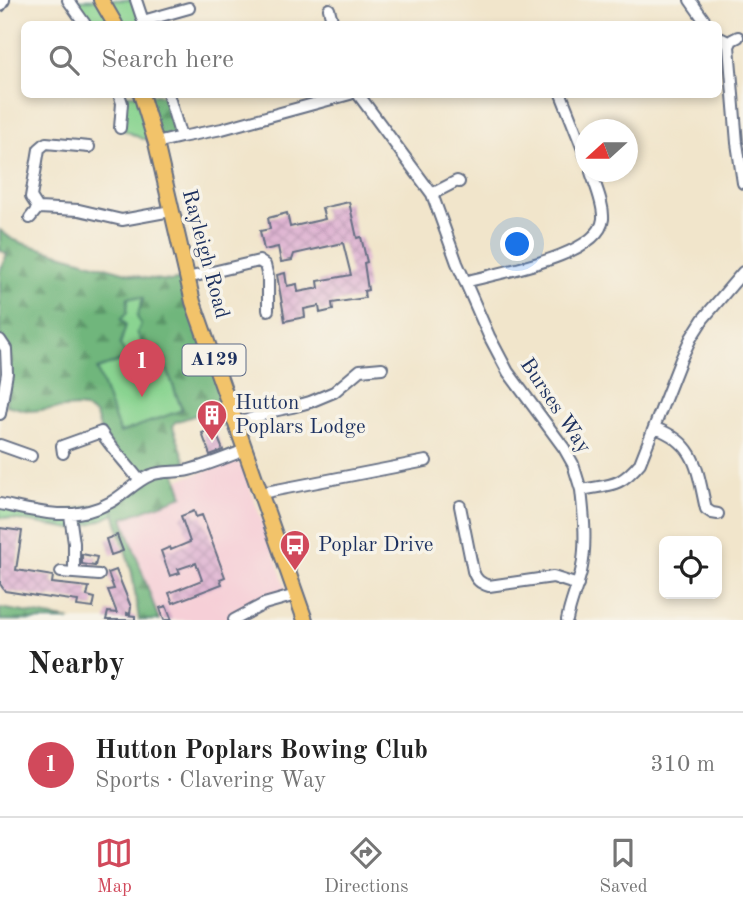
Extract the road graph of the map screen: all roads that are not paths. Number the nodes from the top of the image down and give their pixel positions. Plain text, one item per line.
1 (4, 0) edge
2 (68, 0) edge
3 (101, 0) edge
4 (136, 0) edge
5 (690, 0) edge
6 (318, 3) dead end
7 (333, 4) edge
8 (0, 6) edge
9 (188, 8) dead end
10 (83, 21) edge
11 (113, 21) edge
12 (142, 21) edge
13 (149, 21) edge
14 (705, 21) edge
15 (738, 37) dead end
16 (722, 39) edge
17 (729, 46) junction
18 (120, 98) edge
19 (142, 98) edge
20 (169, 98) edge
21 (335, 98) edge
22 (361, 98) edge
23 (563, 98) edge
24 (120, 128) dead end
25 (575, 129) edge
26 (181, 137) junction
27 (156, 143) junction
28 (89, 147) dead end
29 (458, 178) dead end
30 (594, 182) edge
31 (743, 183) edge
32 (432, 194) junction
33 (38, 208) junction
34 (171, 211) junction
35 (30, 218) dead end
36 (743, 272) edge
37 (187, 278) junction
38 (465, 282) junction
39 (268, 310) dead end
40 (0, 340) edge
41 (382, 368) dead end
42 (0, 414) edge
43 (236, 424) junction
44 (654, 428) junction
45 (0, 445) edge
46 (245, 450) junction
47 (62, 453) dead end
48 (31, 456) dead end
49 (426, 461) dead end
50 (140, 481) junction
51 (581, 490) junction
52 (261, 493) junction
53 (0, 504) edge
54 (460, 506) dead end
55 (706, 509) junction
56 (718, 514) dead end
57 (71, 515) junction
58 (699, 519) dead end
59 (61, 572) dead end
60 (74, 572) junction
61 (99, 575) dead end
62 (578, 585) junction
63 (296, 595) junction
64 (234, 620) edge
65 (305, 620) edge
66 (567, 620) edge

1 - 8 street
2 - 10 street
3 - 11 main road
4 - 12 street
5 - 14 street
6 - 7 street
9 - 13 street
15 - 17 street
16 - 17 street
17 - 31 street
18 - 24 street
19 - 27 main road, Rayleigh Road / A129
20 - 26 street
21 - 26 street
22 - 32 street, Burses Way
23 - 25 street
26 - 27 street
27 - 34 main road, Rayleigh Road / A129
28 - 33 street
29 - 32 street
30 - 38 street
32 - 38 street, Burses Way
33 - 34 street
33 - 35 street
34 - 37 main road, Rayleigh Road / A129
36 - 44 street, Burses Way
37 - 39 street
37 - 43 main road, Rayleigh Road / A129
38 - 51 street, Burses Way
40 - 42 street
41 - 43 street
43 - 46 main road, Rayleigh Road / A129
44 - 51 street, Burses Way
44 - 55 street
45 - 48 street
46 - 50 street
46 - 52 main road, Rayleigh Road / A129
47 - 50 street
49 - 52 street
50 - 57 street
51 - 62 street
52 - 63 main road, Rayleigh Road / A129
53 - 57 street
54 - 62 street
55 - 56 street
55 - 58 street
57 - 60 street
59 - 60 street
60 - 61 street
62 - 66 street
63 - 64 street
63 - 65 main road, Rayleigh Road / A129

